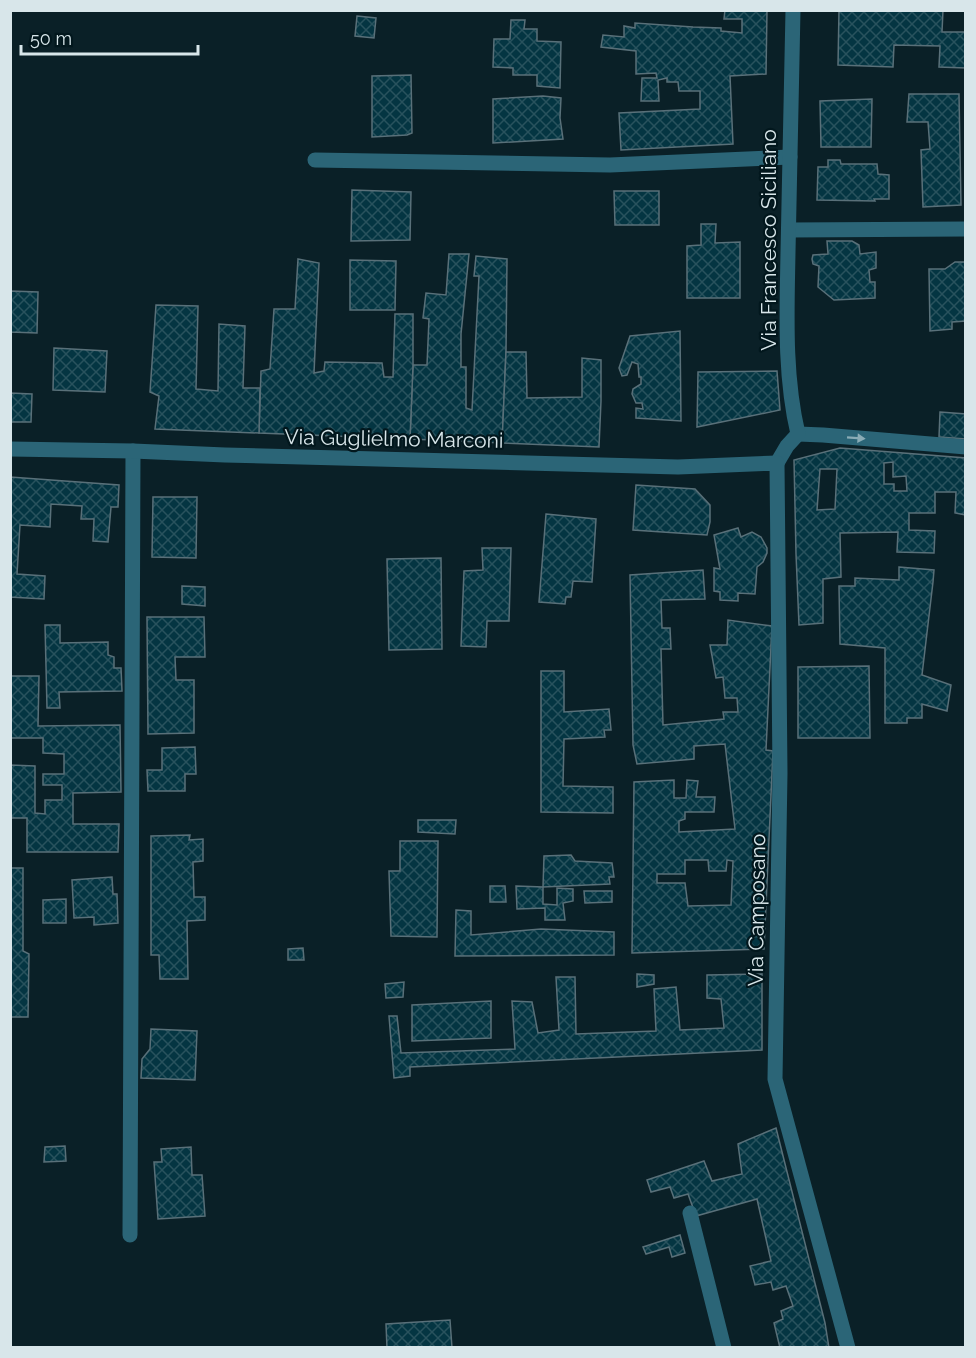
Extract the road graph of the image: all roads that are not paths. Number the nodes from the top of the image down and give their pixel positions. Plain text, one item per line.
1 (793, 10) edge
2 (790, 157) junction
3 (315, 160) dead end
4 (966, 229) edge
5 (789, 230) junction
6 (798, 434) junction
7 (966, 447) edge
8 (10, 450) edge
9 (133, 451) junction
10 (777, 463) junction
11 (690, 1213) dead end
12 (130, 1235) dead end
13 (724, 1347) edge
14 (848, 1347) edge

1 - 2 street, Via Francesco Siciliano
2 - 3 street
2 - 5 street, Via Francesco Siciliano
4 - 5 street
5 - 6 street, Via Francesco Siciliano
6 -> 7 street
6 - 10 street
8 - 9 street, Via Guglielmo Marconi
9 - 10 street, Via Guglielmo Marconi
9 - 12 street
10 - 14 street, Via Camposano
11 - 13 street

